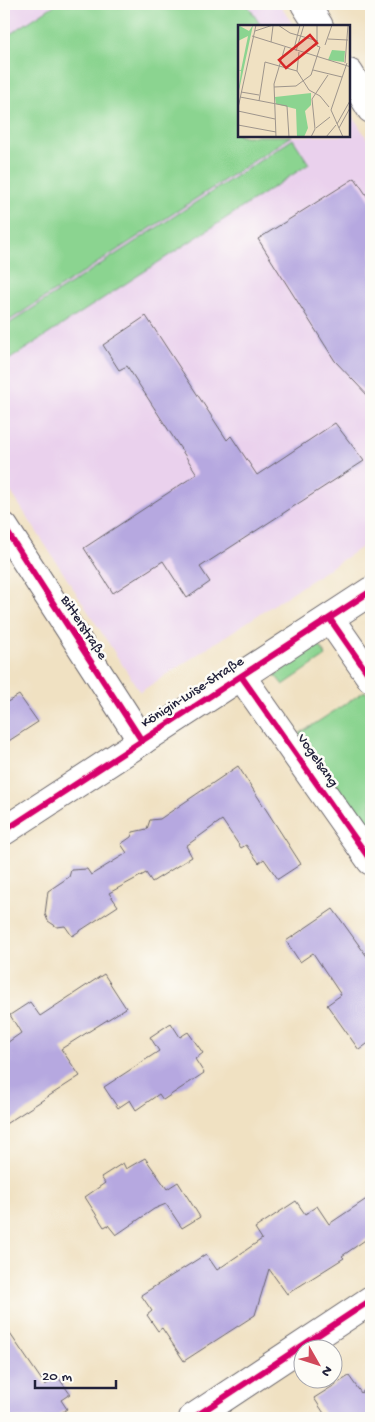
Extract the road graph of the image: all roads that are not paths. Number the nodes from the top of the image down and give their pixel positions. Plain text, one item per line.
1 (305, 4) edge
2 (318, 25) edge
3 (350, 75) edge
4 (371, 109) edge
5 (4, 527) edge
6 (371, 591) edge
7 (330, 619) junction
8 (241, 676) junction
9 (371, 678) edge
10 (142, 741) junction
11 (4, 831) edge
12 (371, 861) edge
13 (371, 1300) edge
14 (193, 1418) edge

1 - 2 street
3 - 4 street
5 - 10 street, Bitterstraße
6 - 7 street, Königin-Luise-Straße
7 - 8 street, Königin-Luise-Straße
7 - 9 street
8 - 10 street, Königin-Luise-Straße
8 - 12 street, Vogelsang
10 - 11 street, Königin-Luise-Straße
13 - 14 street

